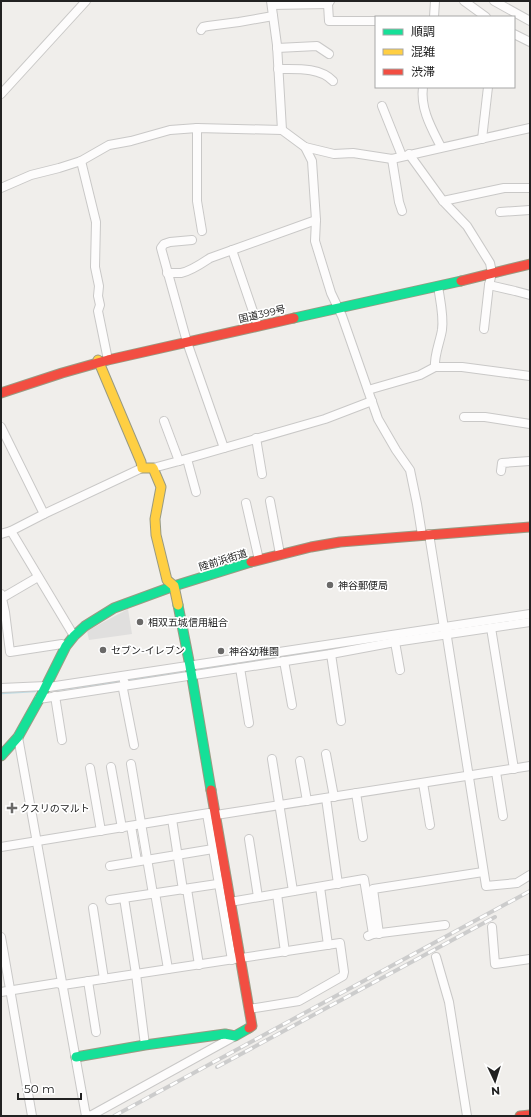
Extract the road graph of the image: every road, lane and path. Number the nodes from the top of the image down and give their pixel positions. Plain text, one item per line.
1 (86, 1) edge
2 (435, 1) edge
3 (464, 1) edge
4 (494, 1) edge
5 (271, 3) edge
6 (329, 3) edge
7 (273, 16) junction
8 (434, 16) edge
9 (485, 16) edge
10 (375, 21) edge
11 (530, 21) edge
12 (200, 30) dead end
13 (515, 34) edge
14 (530, 42) edge
15 (277, 48) junction
16 (329, 54) dead end
17 (278, 69) junction
18 (333, 81) dead end
19 (423, 88) edge
20 (488, 88) edge
21 (1, 94) edge
22 (382, 106) dead end
23 (197, 128) junction
24 (530, 128) edge
25 (282, 130) junction
26 (482, 139) junction
27 (305, 147) junction
28 (441, 147) junction
29 (406, 155) junction
30 (392, 159) junction
31 (81, 161) junction
32 (1, 188) edge
33 (530, 188) edge
34 (443, 201) junction
35 (530, 210) edge
36 (402, 211) dead end
37 (500, 212) dead end
38 (316, 220) junction
39 (202, 231) dead end
40 (192, 240) dead end
41 (232, 250) junction
42 (530, 264) edge
43 (168, 273) junction
44 (492, 273) junction
45 (489, 285) junction
46 (438, 286) junction
47 (530, 295) edge
48 (338, 308) junction
49 (258, 326) junction
50 (484, 329) dead end
51 (187, 342) junction
52 (102, 361) junction
53 (435, 367) junction
54 (530, 376) edge
55 (368, 390) junction
56 (1, 393) edge
57 (372, 401) junction
58 (464, 417) dead end
59 (164, 421) dead end
60 (530, 424) edge
61 (1, 428) edge
62 (256, 438) junction
63 (224, 448) junction
64 (183, 460) junction
65 (530, 461) edge
66 (142, 468) junction
67 (153, 468) junction
68 (501, 471) dead end
69 (262, 474) dead end
70 (196, 492) dead end
71 (270, 501) dead end
72 (246, 503) dead end
73 (44, 514) junction
74 (530, 527) edge
75 (11, 530) junction
76 (2, 533) edge
77 (426, 534) junction
78 (280, 554) junction
79 (259, 560) junction
80 (38, 577) junction
81 (174, 586) junction
82 (1, 596) edge
83 (530, 614) edge
84 (530, 622) edge
85 (491, 628) junction
86 (445, 632) junction
87 (74, 636) junction
88 (395, 642) junction
89 (66, 646) junction
90 (331, 654) junction
91 (284, 661) junction
92 (240, 668) junction
93 (400, 670) dead end
94 (191, 671) junction
95 (124, 680) junction
96 (46, 686) junction
97 (1, 688) edge
98 (56, 696) junction
99 (39, 699) junction
100 (292, 705) dead end
101 (341, 721) dead end
102 (249, 723) dead end
103 (18, 737) junction
104 (62, 740) dead end
105 (134, 744) dead end
106 (326, 754) dead end
107 (1, 756) edge
108 (272, 759) dead end
109 (300, 761) dead end
110 (131, 764) dead end
111 (111, 766) dead end
112 (530, 766) edge
113 (90, 768) dead end
114 (514, 769) junction
115 (496, 772) junction
116 (468, 776) junction
117 (423, 783) junction
118 (356, 793) junction
119 (330, 797) junction
120 (307, 801) junction
121 (280, 805) junction
122 (211, 814) junction
123 (503, 816) dead end
124 (172, 819) junction
125 (142, 824) junction
126 (430, 825) dead end
127 (132, 826) junction
128 (122, 828) junction
129 (100, 831) junction
130 (363, 837) dead end
131 (249, 839) dead end
132 (37, 842) junction
133 (1, 847) edge
134 (213, 849) junction
135 (178, 855) junction
136 (148, 860) junction
137 (137, 862) junction
138 (110, 866) dead end
139 (483, 872) junction
140 (530, 875) edge
141 (223, 884) junction
142 (338, 884) junction
143 (320, 887) junction
144 (185, 889) junction
145 (293, 891) junction
146 (154, 894) junction
147 (277, 894) junction
148 (258, 897) junction
149 (124, 898) junction
150 (110, 900) dead end
151 (230, 902) junction
152 (93, 908) dead end
153 (445, 925) dead end
154 (492, 927) dead end
155 (373, 935) junction
156 (1, 937) edge
157 (328, 945) junction
158 (285, 952) junction
159 (436, 957) dead end
160 (236, 959) junction
161 (530, 959) edge
162 (199, 965) junction
163 (168, 969) junction
164 (136, 974) junction
165 (104, 979) junction
166 (88, 981) junction
167 (63, 985) junction
168 (10, 990) junction
169 (1, 992) edge
170 (249, 1009) junction
171 (96, 1032) dead end
172 (235, 1036) junction
173 (145, 1046) junction
174 (76, 1057) junction
175 (530, 1115) edge
176 (32, 1116) edge
177 (467, 1116) edge
178 (520, 1116) edge

1 - 21 street
2 - 8 street
3 - 9 street
4 - 11 street
5 - 6 street
5 - 7 street
6 - 10 street
7 - 12 street
7 - 15 street
13 - 14 street
15 - 16 street
15 - 17 street
17 - 18 street
17 - 25 street
19 - 28 street
20 - 26 street
22 - 29 street
23 - 25 street
23 - 31 street
23 - 39 street
24 - 26 street
25 - 27 street
26 - 28 street
27 - 30 street
27 - 38 street
28 - 29 street
29 - 30 street
29 - 34 street
30 - 36 street
31 - 32 street
31 - 52 street
33 - 34 street
34 - 44 street
35 - 37 street
38 - 41 street
38 - 48 street
40 - 43 street
41 - 43 street
41 - 49 street
42 - 44 main road, 国道399号
43 - 51 street
44 - 45 street
44 - 46 main road, 国道399号
45 - 47 street
45 - 50 street
46 - 48 main road, 国道399号
46 - 53 street
48 - 49 main road, 国道399号
48 - 55 street
49 - 51 main road, 国道399号
51 - 52 main road, 国道399号
51 - 63 street
52 - 56 main road, 国道399号
52 - 66 main road
53 - 54 street
53 - 55 street
55 - 57 street
57 - 62 street
57 - 77 street
58 - 60 street
59 - 64 street
61 - 73 street
62 - 63 street
62 - 69 street
63 - 64 street
64 - 67 street
64 - 70 street
65 - 68 street
66 - 67 main road
66 - 73 street
67 - 81 main road
71 - 78 street
72 - 79 street
73 - 75 street
74 - 77 main road, 陸前浜街道
75 - 76 street
75 - 80 street
77 - 78 main road, 陸前浜街道
77 - 86 street
78 - 79 main road, 陸前浜街道
79 - 81 main road, 陸前浜街道
80 - 82 street
80 - 87 street
81 - 87 main road, 陸前浜街道
81 - 94 main road
82 - 89 street
83 - 86 street
84 - 85 street
85 - 86 street
85 - 114 street
86 - 88 street
86 - 94 street
86 - 116 street
87 - 89 main road, 陸前浜街道
88 - 90 street
88 - 93 street
89 - 96 main road, 陸前浜街道
90 - 91 street
90 - 101 street
91 - 92 street
91 - 100 street
92 - 94 street
92 - 102 street
94 - 95 street
94 - 122 main road
95 - 96 street
95 - 98 street
95 - 105 street
96 - 97 street
96 - 99 main road, 陸前浜街道
98 - 99 street
98 - 104 street
99 - 103 main road, 陸前浜街道
103 - 107 main road, 陸前浜街道
103 - 132 street
106 - 119 street
108 - 121 street
109 - 120 street
110 - 125 street
111 - 128 street
112 - 114 street
113 - 129 street
114 - 115 street
115 - 116 street
115 - 123 street
116 - 117 street
116 - 139 street
117 - 118 street
117 - 126 street
118 - 119 street
118 - 130 street
119 - 120 street
119 - 142 street
120 - 121 street
121 - 122 street
121 - 145 street
122 - 124 street
122 - 134 street
122 - 141 main road
124 - 125 street
124 - 135 street
125 - 127 street
125 - 136 street
127 - 128 street
127 - 137 street
128 - 129 street
129 - 132 street
131 - 148 street
132 - 133 street
132 - 167 street
134 - 135 street
134 - 141 street
135 - 136 street
135 - 144 street
136 - 137 street
136 - 146 street
137 - 138 street
139 - 140 street
139 - 155 street
141 - 144 street
141 - 151 main road
141 - 160 street
142 - 143 street
142 - 155 street
143 - 145 street
143 - 157 street
144 - 146 street
144 - 162 street
145 - 147 street
146 - 149 street
146 - 163 street
147 - 148 street
147 - 158 street
148 - 151 street
149 - 150 street
149 - 164 street
151 - 160 main road
152 - 165 street
153 - 155 street
154 - 161 street
156 - 168 street
157 - 158 street
157 - 170 street
158 - 160 street
159 - 177 street
160 - 162 street
160 - 170 main road
162 - 163 street
163 - 164 street
164 - 165 street
164 - 173 street
165 - 166 street
166 - 167 street
166 - 171 street
167 - 168 street
167 - 174 street
168 - 169 street
168 - 176 street
170 - 172 main road
172 - 173 main road
172 - 174 street
173 - 174 main road
175 - 178 main road

